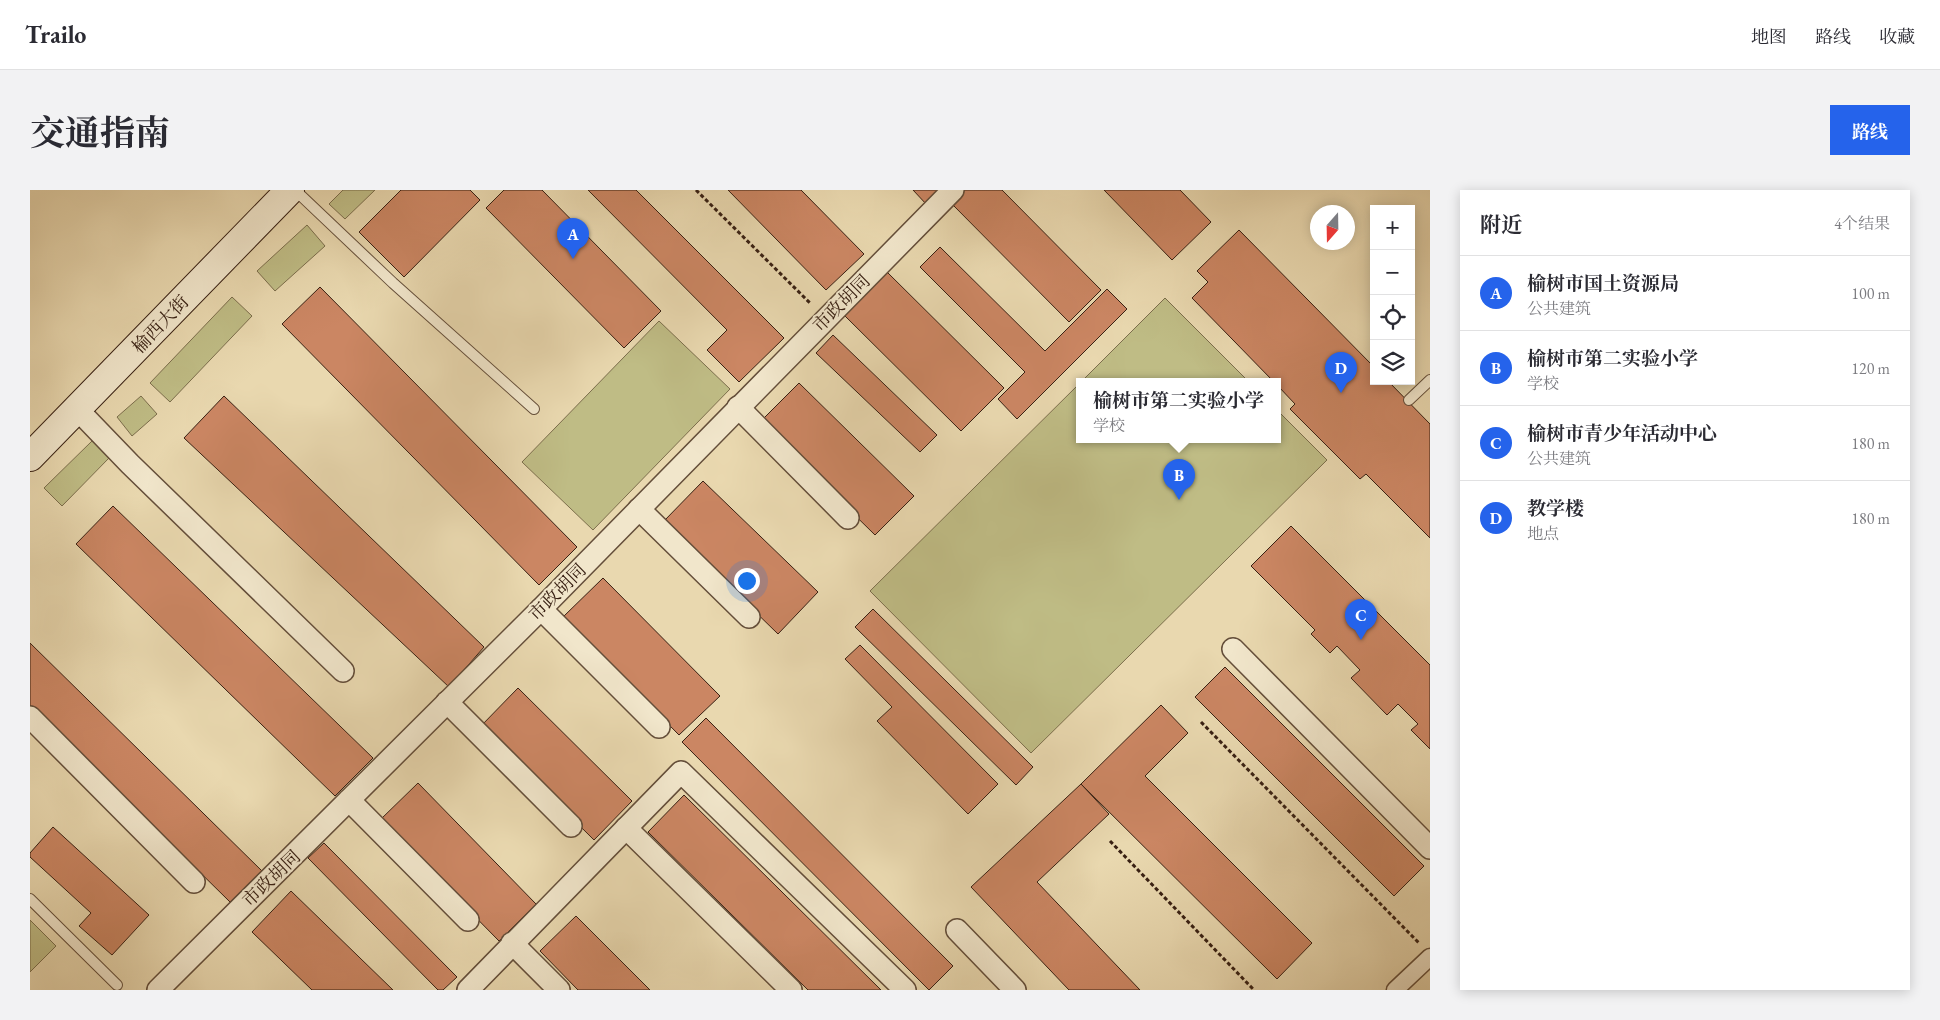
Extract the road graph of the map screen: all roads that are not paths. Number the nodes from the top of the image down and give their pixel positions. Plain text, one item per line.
1 (272, 190) edge
2 (290, 190) edge
3 (295, 190) edge
4 (953, 190) edge
5 (1430, 380) edge
6 (1409, 400) dead end
7 (738, 407) junction
8 (77, 409) junction
9 (534, 410) dead end
10 (30, 433) edge
11 (30, 457) edge
12 (638, 509) junction
13 (848, 518) dead end
14 (541, 609) junction
15 (749, 617) dead end
16 (1233, 649) dead end
17 (343, 671) dead end
18 (447, 702) junction
19 (30, 717) edge
20 (659, 727) dead end
21 (349, 800) junction
22 (571, 826) dead end
23 (626, 828) junction
24 (1430, 848) edge
25 (194, 882) dead end
26 (30, 899) edge
27 (468, 920) dead end
28 (957, 930) dead end
29 (512, 943) junction
30 (1426, 952) edge
31 (117, 985) dead end
32 (158, 990) edge
33 (468, 990) edge
34 (559, 990) edge
35 (791, 990) edge
36 (905, 990) edge
37 (1015, 990) edge
38 (1395, 990) edge

1 - 10 main road, 榆西大街
2 - 8 main road, 榆西大街
3 - 9 lane
4 - 7 street, 市政胡同
5 - 6 lane
7 - 12 street, 市政胡同
7 - 13 street
8 - 11 main road, 榆西大街
8 - 17 street
12 - 14 street, 市政胡同
12 - 15 street
14 - 18 street, 市政胡同
14 - 20 street
16 - 24 street
18 - 21 street, 市政胡同
18 - 22 street
19 - 25 street
21 - 27 street
21 - 32 street, 市政胡同
23 - 29 street
23 - 35 street
23 - 36 street
26 - 31 lane
28 - 37 street
29 - 33 street
29 - 34 street
30 - 38 street

